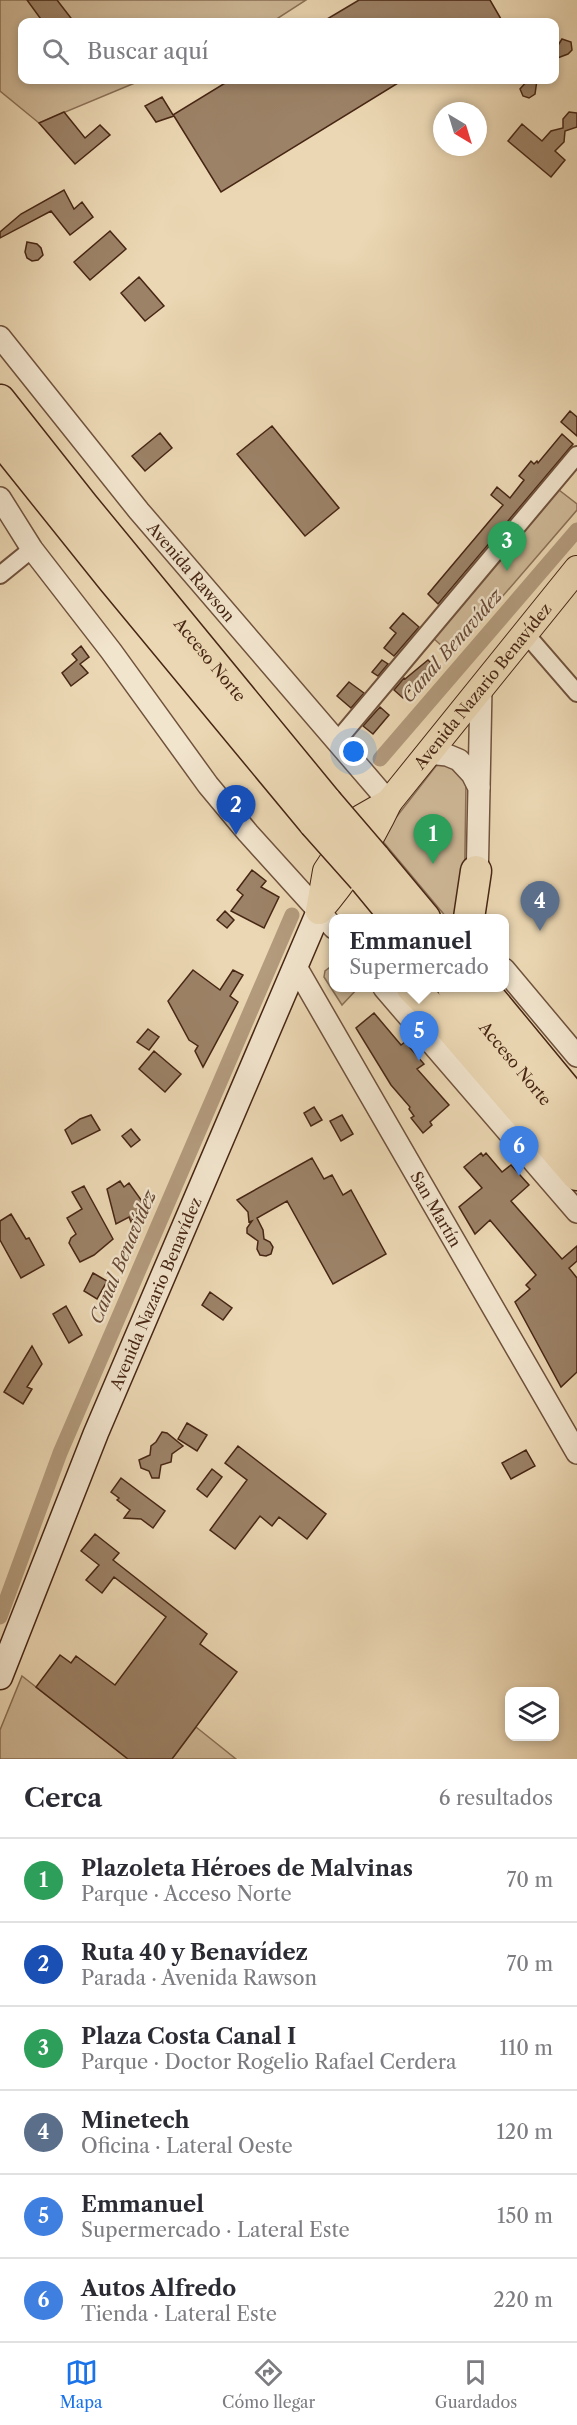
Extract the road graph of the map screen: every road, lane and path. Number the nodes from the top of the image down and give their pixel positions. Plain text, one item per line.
1 (0, 337) edge
2 (0, 400) edge
3 (0, 439) edge
4 (577, 455) edge
5 (0, 498) edge
6 (32, 549) junction
7 (577, 569) edge
8 (0, 575) edge
9 (525, 633) junction
10 (481, 688) junction
11 (577, 693) edge
12 (337, 741) junction
13 (428, 753) junction
14 (479, 788) junction
15 (389, 802) junction
16 (321, 812) junction
17 (369, 868) junction
18 (476, 871) junction
19 (394, 914) edge
20 (421, 914) edge
21 (470, 914) edge
22 (479, 914) edge
23 (326, 920) edge
24 (295, 965) junction
25 (509, 975) edge
26 (388, 992) edge
27 (417, 992) edge
28 (457, 992) edge
29 (486, 992) edge
30 (508, 992) edge
31 (577, 1056) edge
32 (577, 1075) edge
33 (577, 1102) edge
34 (577, 1138) edge
35 (577, 1175) edge
36 (577, 1212) edge
37 (577, 1453) edge
38 (0, 1677) edge

1 - 12 street, Avenida Rawson
2 - 16 highway, Acceso Norte
3 - 16 highway, Acceso Norte
4 - 12 street
5 - 6 street
6 - 8 street
6 - 23 street
7 - 9 main road, Avenida Nazario Benavídez
9 - 10 main road, Avenida Nazario Benavídez
9 - 11 street
10 - 13 main road, Avenida Nazario Benavídez
10 - 14 street
12 - 15 street, Avenida Rawson
13 - 14 street
13 - 15 main road, Avenida Nazario Benavídez
14 - 18 street
15 - 23 main road, Avenida Nazario Benavídez
16 - 17 highway, Acceso Norte, bridge
17 - 19 highway, Acceso Norte
17 - 20 highway, Acceso Norte
18 - 21 highway
18 - 22 street
23 - 24 main road, Avenida Nazario Benavídez
24 - 37 street, San Martín
24 - 38 main road, Avenida Nazario Benavídez
25 - 31 street
26 - 36 street
27 - 35 highway
28 - 34 highway, Acceso Norte
29 - 33 highway, Acceso Norte
30 - 32 highway

